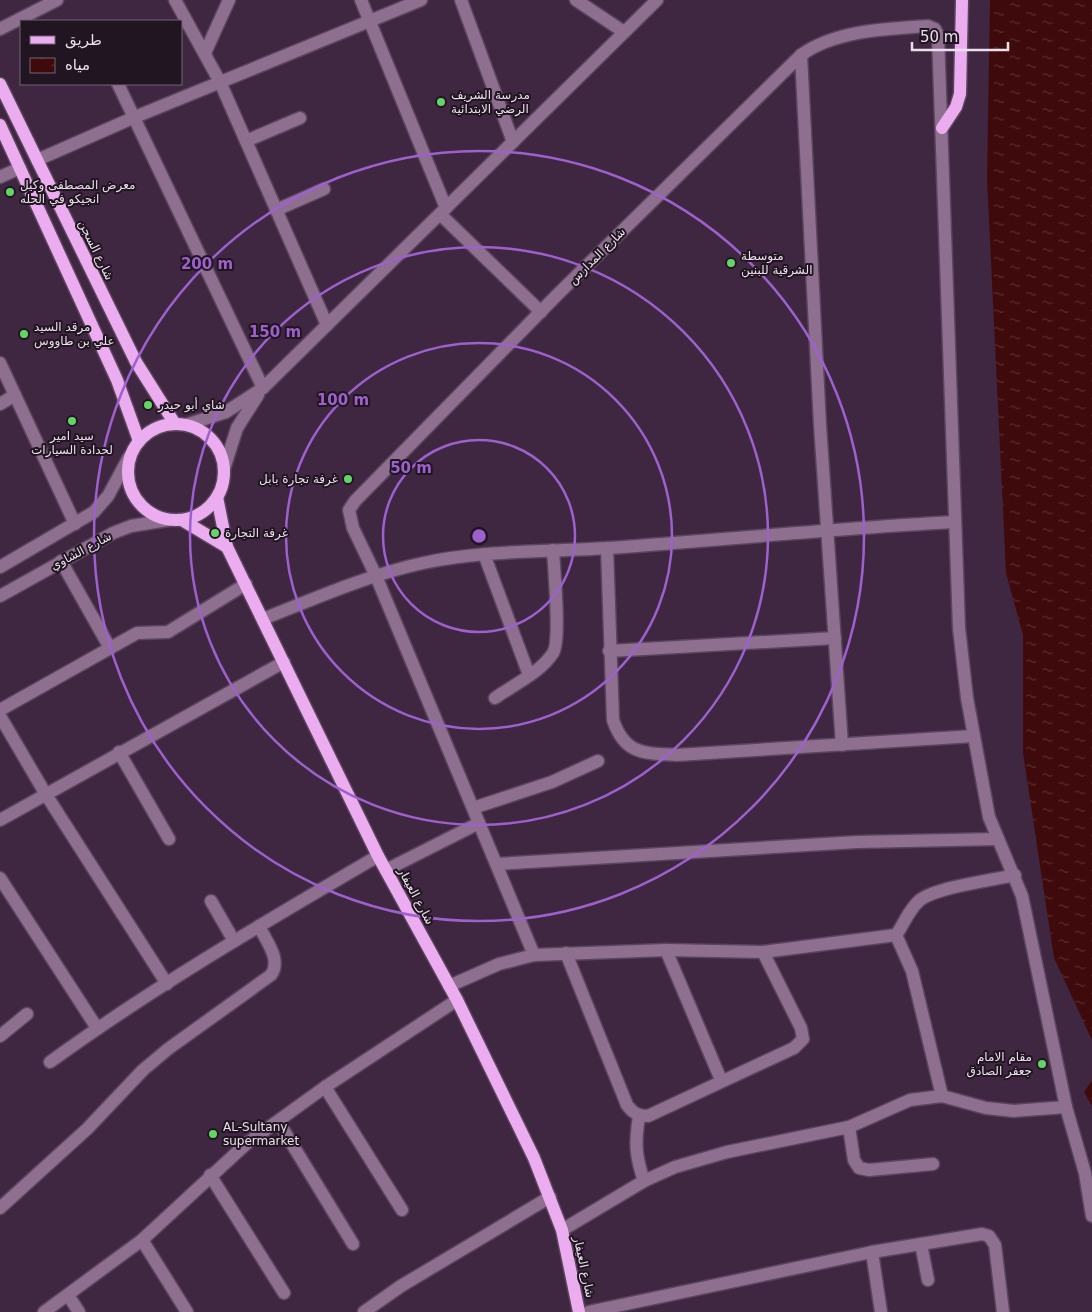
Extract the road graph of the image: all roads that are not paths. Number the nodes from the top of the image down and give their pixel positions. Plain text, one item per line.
1 (56, 0) edge
2 (176, 0) edge
3 (229, 0) edge
4 (361, 0) edge
5 (420, 0) edge
6 (460, 0) edge
7 (576, 0) edge
8 (657, 0) edge
9 (962, 0) edge
10 (370, 22) junction
11 (0, 29) edge
12 (624, 32) junction
13 (205, 53) junction
14 (801, 55) junction
15 (220, 82) junction
16 (0, 84) edge
17 (118, 85) edge
18 (134, 117) junction
19 (300, 118) dead end
20 (0, 125) edge
21 (942, 128) junction
22 (246, 141) junction
23 (513, 142) junction
24 (38, 160) junction
25 (20, 168) junction
26 (0, 177) edge
27 (324, 188) dead end
28 (276, 210) junction
29 (443, 210) junction
30 (72, 231) junction
31 (53, 240) junction
32 (81, 249) junction
33 (62, 259) junction
34 (542, 312) junction
35 (327, 325) junction
36 (0, 363) edge
37 (263, 388) junction
38 (15, 395) junction
39 (0, 404) edge
40 (181, 424) junction
41 (139, 441) junction
42 (129, 458) junction
43 (224, 469) junction
44 (217, 497) junction
45 (168, 520) junction
46 (182, 520) junction
47 (954, 522) junction
48 (75, 524) junction
49 (827, 529) junction
50 (227, 546) junction
51 (607, 548) junction
52 (553, 550) junction
53 (484, 554) junction
54 (61, 561) junction
55 (0, 567) edge
56 (376, 576) junction
57 (246, 584) junction
58 (0, 596) edge
59 (263, 618) junction
60 (835, 638) junction
61 (110, 648) junction
62 (609, 650) junction
63 (284, 662) junction
64 (529, 675) junction
65 (495, 698) dead end
66 (0, 710) edge
67 (0, 716) edge
68 (974, 736) junction
69 (842, 745) junction
70 (119, 752) junction
71 (598, 761) dead end
72 (46, 793) junction
73 (473, 808) junction
74 (0, 820) edge
75 (479, 822) junction
76 (170, 839) dead end
77 (998, 839) junction
78 (378, 856) junction
79 (496, 864) junction
80 (386, 870) junction
81 (1015, 875) junction
82 (0, 878) edge
83 (211, 901) dead end
84 (259, 926) junction
85 (896, 935) junction
86 (234, 942) junction
87 (666, 950) junction
88 (764, 952) junction
89 (566, 953) junction
90 (534, 955) junction
91 (167, 984) junction
92 (449, 986) junction
93 (457, 1000) junction
94 (27, 1014) dead end
95 (96, 1028) junction
96 (0, 1036) edge
97 (50, 1062) dead end
98 (721, 1080) junction
99 (325, 1086) junction
100 (942, 1096) junction
101 (1066, 1107) junction
102 (639, 1116) junction
103 (278, 1121) junction
104 (849, 1127) junction
105 (934, 1164) dead end
106 (210, 1175) junction
107 (644, 1181) junction
108 (550, 1197) junction
109 (0, 1208) edge
110 (402, 1210) dead end
111 (1092, 1216) edge
112 (562, 1230) junction
113 (142, 1240) junction
114 (353, 1244) dead end
115 (921, 1244) junction
116 (872, 1252) junction
117 (928, 1280) dead end
118 (284, 1293) dead end
119 (68, 1295) junction
120 (44, 1312) edge
121 (78, 1312) edge
122 (187, 1312) edge
123 (364, 1312) edge
124 (579, 1312) edge
125 (588, 1312) edge
126 (881, 1312) edge
127 (1003, 1312) edge

1 - 11 street
2 - 13 street
3 - 13 street
4 - 10 street
5 - 10 street
6 - 23 street
7 - 12 street
8 - 12 street
9 - 21 main road
10 - 15 street
10 - 29 street
12 - 23 street
13 - 15 street
14 - 21 street, شارع المدارس
14 - 34 street, شارع المدارس
14 - 49 street
15 - 18 street
15 - 22 street
16 - 24 main road, شارع السجن
17 - 18 street
18 - 24 street
18 - 37 street
19 - 22 street
20 - 25 main road
21 - 47 street
22 - 28 street
23 - 29 street
24 - 30 main road, شارع السجن
25 - 26 street
25 - 31 main road
27 - 28 street
28 - 35 street
29 - 34 street
29 - 35 street
30 - 31 main road
30 - 32 main road, شارع السجن
31 - 33 main road
32 - 33 main road
32 - 40 main road, شارع السجن
33 - 41 main road
34 - 56 street, شارع المدارس
35 - 37 street
36 - 38 street
37 - 40 street
37 - 43 street
38 - 39 street
38 - 48 street
40 - 41 main road
40 - 43 main road
41 - 42 main road
42 - 45 main road
42 - 48 street, شارع الشاوي
43 - 44 main road
44 - 46 main road
44 - 50 main road, شارع العيفار
45 - 46 main road
45 - 54 street, شارع الشاوي
46 - 50 main road
47 - 49 street
47 - 68 street
48 - 55 street, شارع الشاوي
49 - 51 street
49 - 60 street
50 - 57 main road, شارع العيفار
51 - 52 street
51 - 62 street
52 - 53 street
52 - 64 street
53 - 56 street
53 - 64 street
54 - 58 street, شارع الشاوي
54 - 61 street
56 - 59 street
56 - 73 street
57 - 59 main road, شارع العيفار
57 - 61 street
59 - 63 main road, شارع العيفار
60 - 62 street
60 - 69 street
61 - 66 street
62 - 69 street
63 - 70 street
63 - 78 main road, شارع العيفار
64 - 65 street
67 - 72 street
68 - 69 street
68 - 77 street
70 - 72 street
70 - 76 street
71 - 73 street
72 - 74 street
72 - 91 street
73 - 75 street
75 - 79 street
75 - 80 street
77 - 79 street
77 - 81 street
78 - 80 main road, شارع العيفار
78 - 84 street
79 - 90 street
80 - 92 main road, شارع العيفار
81 - 85 street
81 - 101 street
82 - 95 street
83 - 86 street
84 - 86 street
84 - 109 street
85 - 88 street
85 - 100 street
86 - 91 street
87 - 88 street
87 - 89 street
87 - 98 street
88 - 98 street
89 - 90 street
89 - 102 street
90 - 92 street
91 - 95 street
92 - 93 main road, شارع العيفار
93 - 99 street
93 - 108 main road, شارع العيفار
94 - 96 street
95 - 97 street
98 - 102 street
99 - 103 street
99 - 110 street
100 - 101 street
100 - 104 street
101 - 111 street
102 - 107 street
103 - 106 street
103 - 114 street
104 - 105 street
104 - 107 street
106 - 113 street
106 - 118 street
107 - 112 street
108 - 112 main road, شارع العيفار
108 - 123 street
112 - 124 main road, شارع العيفار
113 - 119 street
113 - 122 street
115 - 116 street
115 - 117 street
115 - 127 street
116 - 125 street
116 - 126 street
119 - 120 street
119 - 121 street

